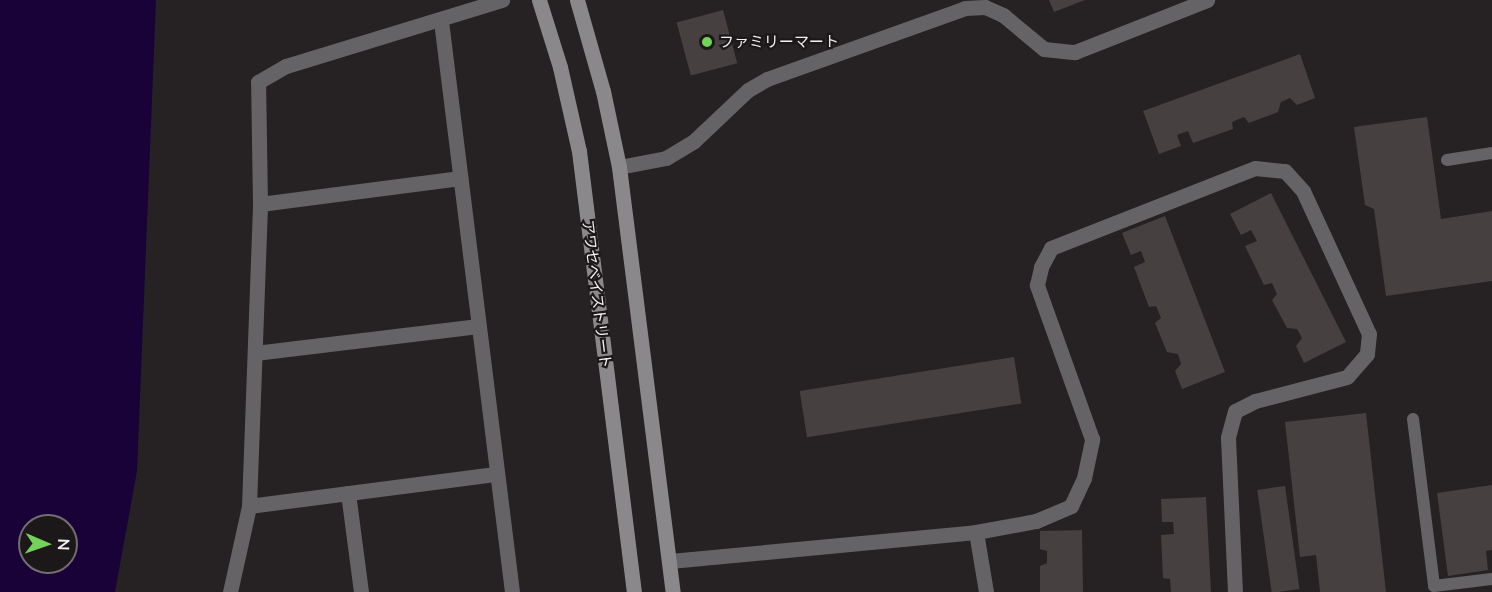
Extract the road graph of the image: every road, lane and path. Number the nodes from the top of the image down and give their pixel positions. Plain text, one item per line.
1 (502, 0) edge
2 (539, 0) edge
3 (578, 0) edge
4 (1207, 0) edge
5 (441, 21) junction
6 (1492, 153) edge
7 (1447, 160) dead end
8 (619, 167) junction
9 (460, 178) junction
10 (261, 204) junction
11 (478, 326) junction
12 (255, 353) junction
13 (1413, 419) dead end
14 (497, 474) junction
15 (348, 492) junction
16 (249, 506) junction
17 (976, 532) junction
18 (670, 561) junction
19 (1492, 579) edge
20 (230, 592) edge
21 (361, 592) edge
22 (512, 592) edge
23 (634, 592) edge
24 (673, 592) edge
25 (986, 592) edge
26 (1235, 592) edge

1 - 5 street
2 - 23 main road, アワセベイストリート
3 - 8 main road
4 - 8 street
5 - 9 street
5 - 10 street
6 - 7 lane
8 - 18 main road
9 - 10 street
9 - 11 street
10 - 12 street
11 - 12 street
11 - 14 street
12 - 16 street
13 - 19 lane
14 - 15 street
14 - 22 street
15 - 16 street
15 - 21 street
16 - 20 street
17 - 18 street
17 - 25 street
17 - 26 street
18 - 24 main road

